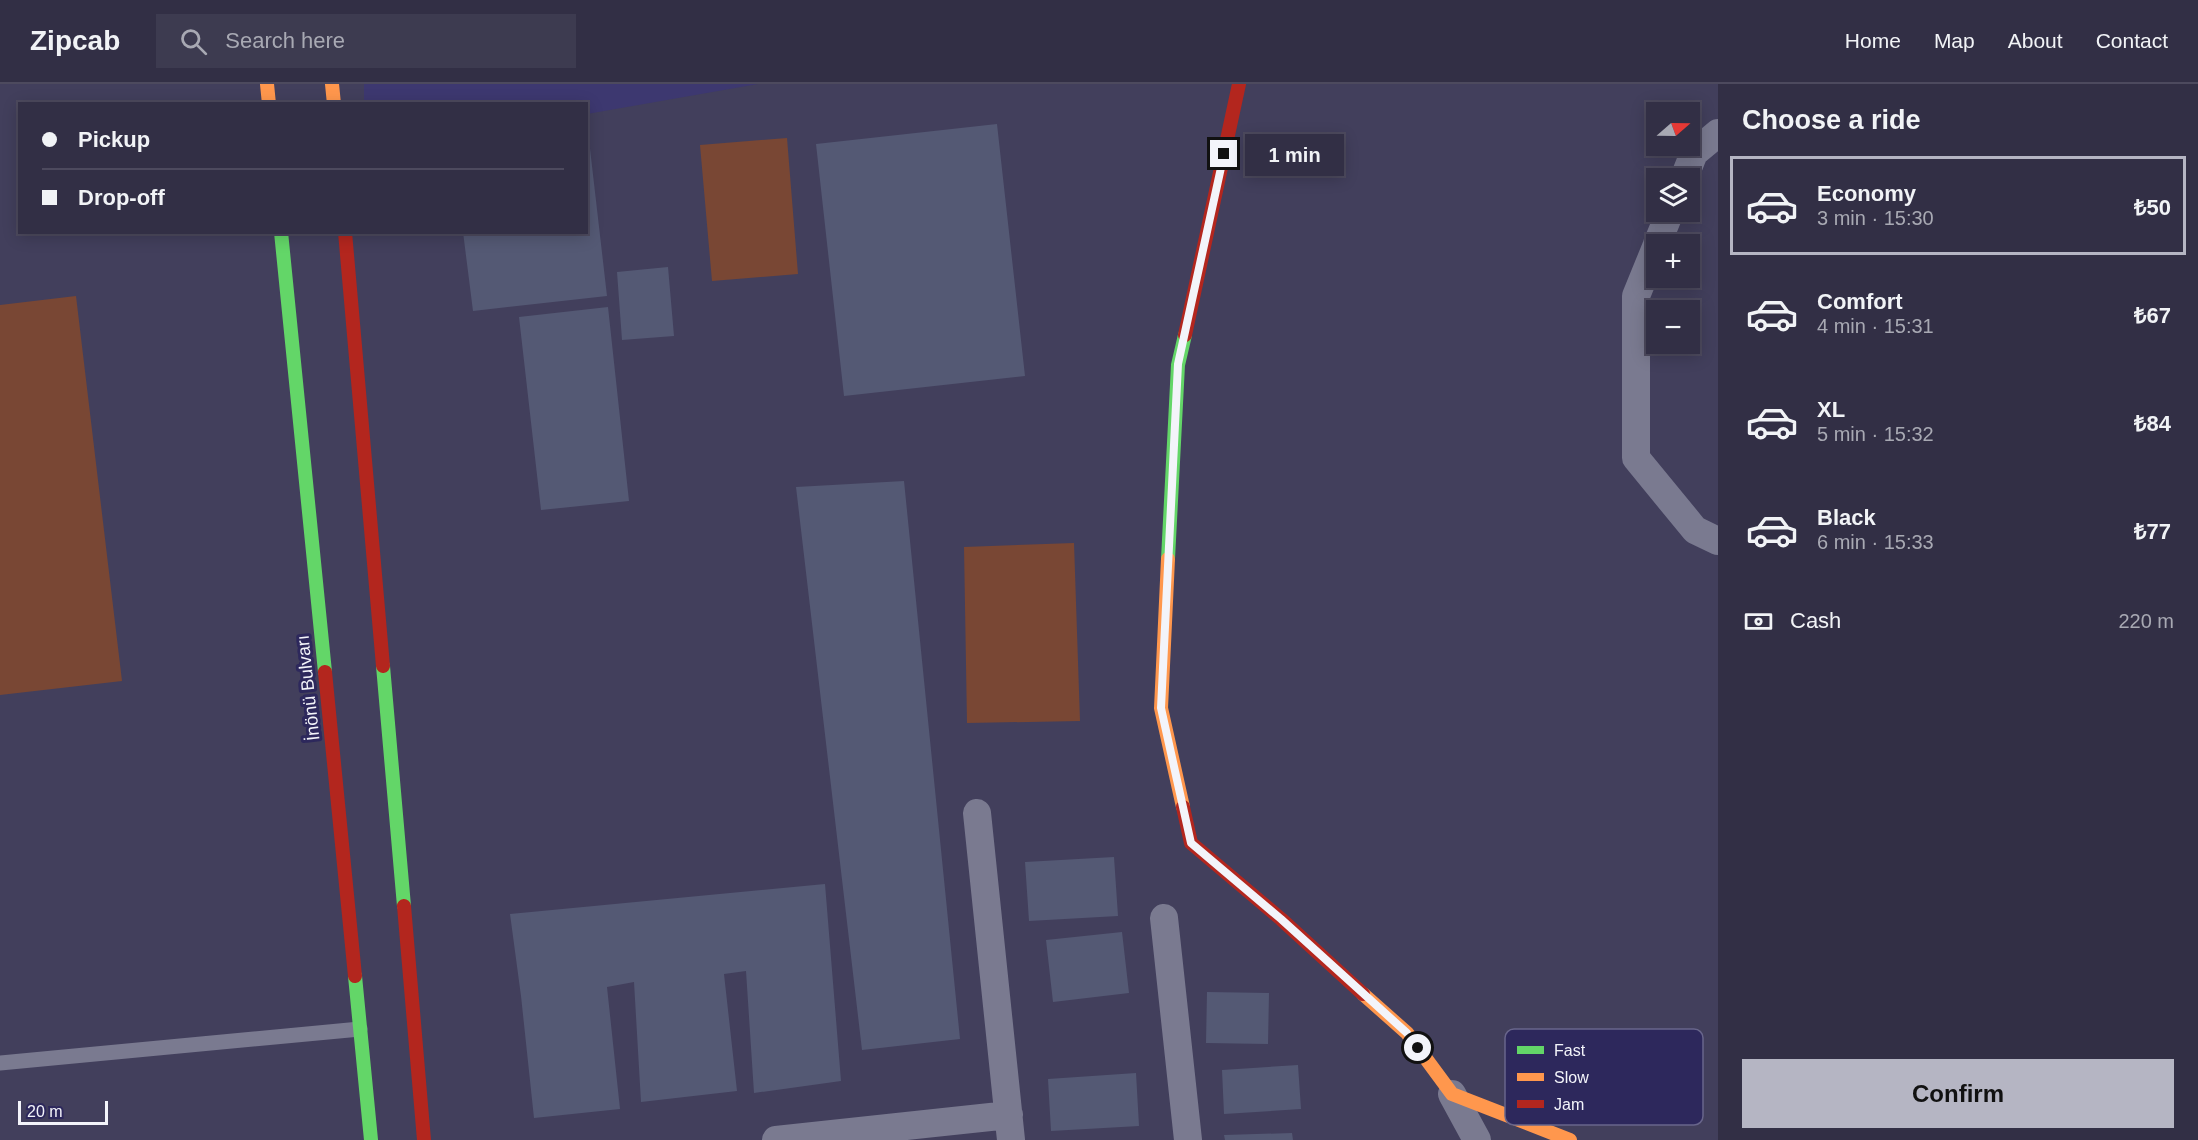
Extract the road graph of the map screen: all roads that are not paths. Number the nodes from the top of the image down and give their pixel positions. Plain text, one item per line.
1 (267, 84) edge
2 (332, 84) edge
3 (1239, 84) edge
4 (269, 102) edge
5 (334, 102) edge
6 (1718, 133) edge
7 (1688, 168) edge
8 (281, 234) edge
9 (345, 234) edge
10 (1646, 272) edge
11 (1718, 541) edge
12 (977, 813) dead end
13 (1164, 918) dead end
14 (360, 1029) junction
15 (0, 1063) edge
16 (1452, 1094) junction
17 (1505, 1115) edge
18 (1532, 1125) edge
19 (1010, 1127) edge
20 (371, 1140) edge
21 (424, 1140) edge
22 (776, 1140) edge
23 (1188, 1140) edge
24 (1477, 1140) edge
25 (1570, 1140) edge

1 - 4 street
2 - 5 street
3 - 16 street
6 - 7 street
8 - 14 street, İnönü Bulvarı
9 - 21 street
10 - 11 street
12 - 19 street
13 - 23 street
14 - 15 lane
14 - 20 street, İnönü Bulvarı
16 - 17 street
16 - 24 street
18 - 25 street
19 - 22 street

